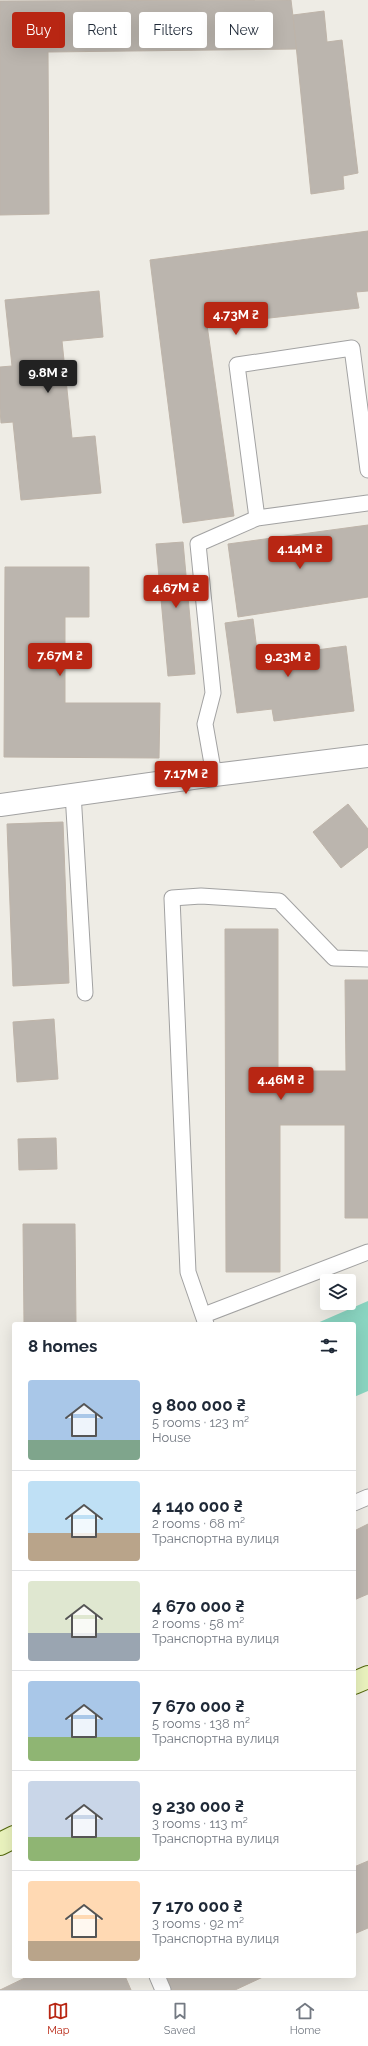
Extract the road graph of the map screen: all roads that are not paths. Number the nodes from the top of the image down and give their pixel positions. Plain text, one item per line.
1 (368, 470) edge
2 (368, 503) edge
3 (257, 518) junction
4 (368, 756) edge
5 (214, 775) junction
6 (73, 793) junction
7 (0, 805) edge
8 (368, 959) edge
9 (85, 993) dead end
10 (368, 1252) edge
11 (205, 1320) edge
12 (368, 1497) edge
13 (356, 1502) edge
14 (368, 1676) edge
15 (356, 1682) edge
16 (12, 1838) edge
17 (0, 1844) edge
18 (158, 1978) edge
19 (163, 1990) edge

1 - 3 lane
2 - 3 lane
3 - 5 lane
4 - 5 street
5 - 6 street
6 - 7 street
6 - 9 lane
8 - 11 lane
10 - 11 lane
12 - 13 lane
14 - 15 main road
16 - 17 main road
18 - 19 lane

